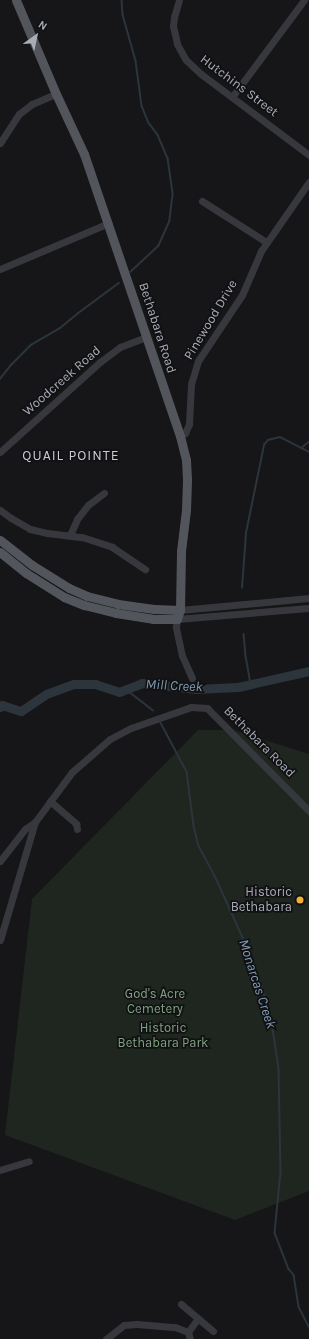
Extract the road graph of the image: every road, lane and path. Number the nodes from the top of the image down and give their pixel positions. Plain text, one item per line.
1 (16, 0) edge
2 (179, 0) edge
3 (304, 0) edge
4 (56, 94) junction
5 (232, 97) junction
6 (0, 143) edge
7 (309, 155) edge
8 (309, 182) edge
9 (202, 201) dead end
10 (109, 223) junction
11 (266, 242) junction
12 (0, 269) edge
13 (146, 337) junction
14 (180, 436) junction
15 (0, 452) edge
16 (104, 493) dead end
17 (0, 510) edge
18 (70, 535) junction
19 (0, 540) edge
20 (0, 552) edge
21 (145, 569) dead end
22 (309, 598) edge
23 (309, 608) edge
24 (180, 610) junction
25 (177, 619) junction
26 (192, 678) dead end
27 (50, 800) junction
28 (309, 811) edge
29 (35, 822) junction
30 (77, 829) dead end
31 (0, 861) edge
32 (0, 940) edge
33 (29, 1161) dead end
34 (0, 1170) edge
35 (181, 1304) dead end
36 (198, 1318) junction
37 (213, 1331) dead end
38 (189, 1335) edge
39 (106, 1339) edge

1 - 4 main road, Bethabara Road
2 - 5 street, Hutchins Street
3 - 5 street
4 - 6 street
4 - 10 main road, Bethabara Road
5 - 7 street, Hutchins Street
8 - 11 street, Pinewood Drive
9 - 11 street
10 - 12 street
10 - 13 main road, Bethabara Road
11 - 14 street, Pinewood Drive
13 - 14 main road, Bethabara Road
13 - 15 street, Woodcreek Road
14 - 24 main road, Bethabara Road
16 - 18 street
17 - 18 street
18 - 21 street
19 - 24 main road
20 - 25 main road
22 - 24 street
23 - 25 street
24 - 25 main road, Bethabara Road
25 - 26 street, Bethabara Road
27 - 28 street, Bethabara Road
27 - 29 street
27 - 30 street
29 - 31 street
29 - 32 street
33 - 34 street
35 - 36 street
36 - 37 street
36 - 38 street
38 - 39 street

